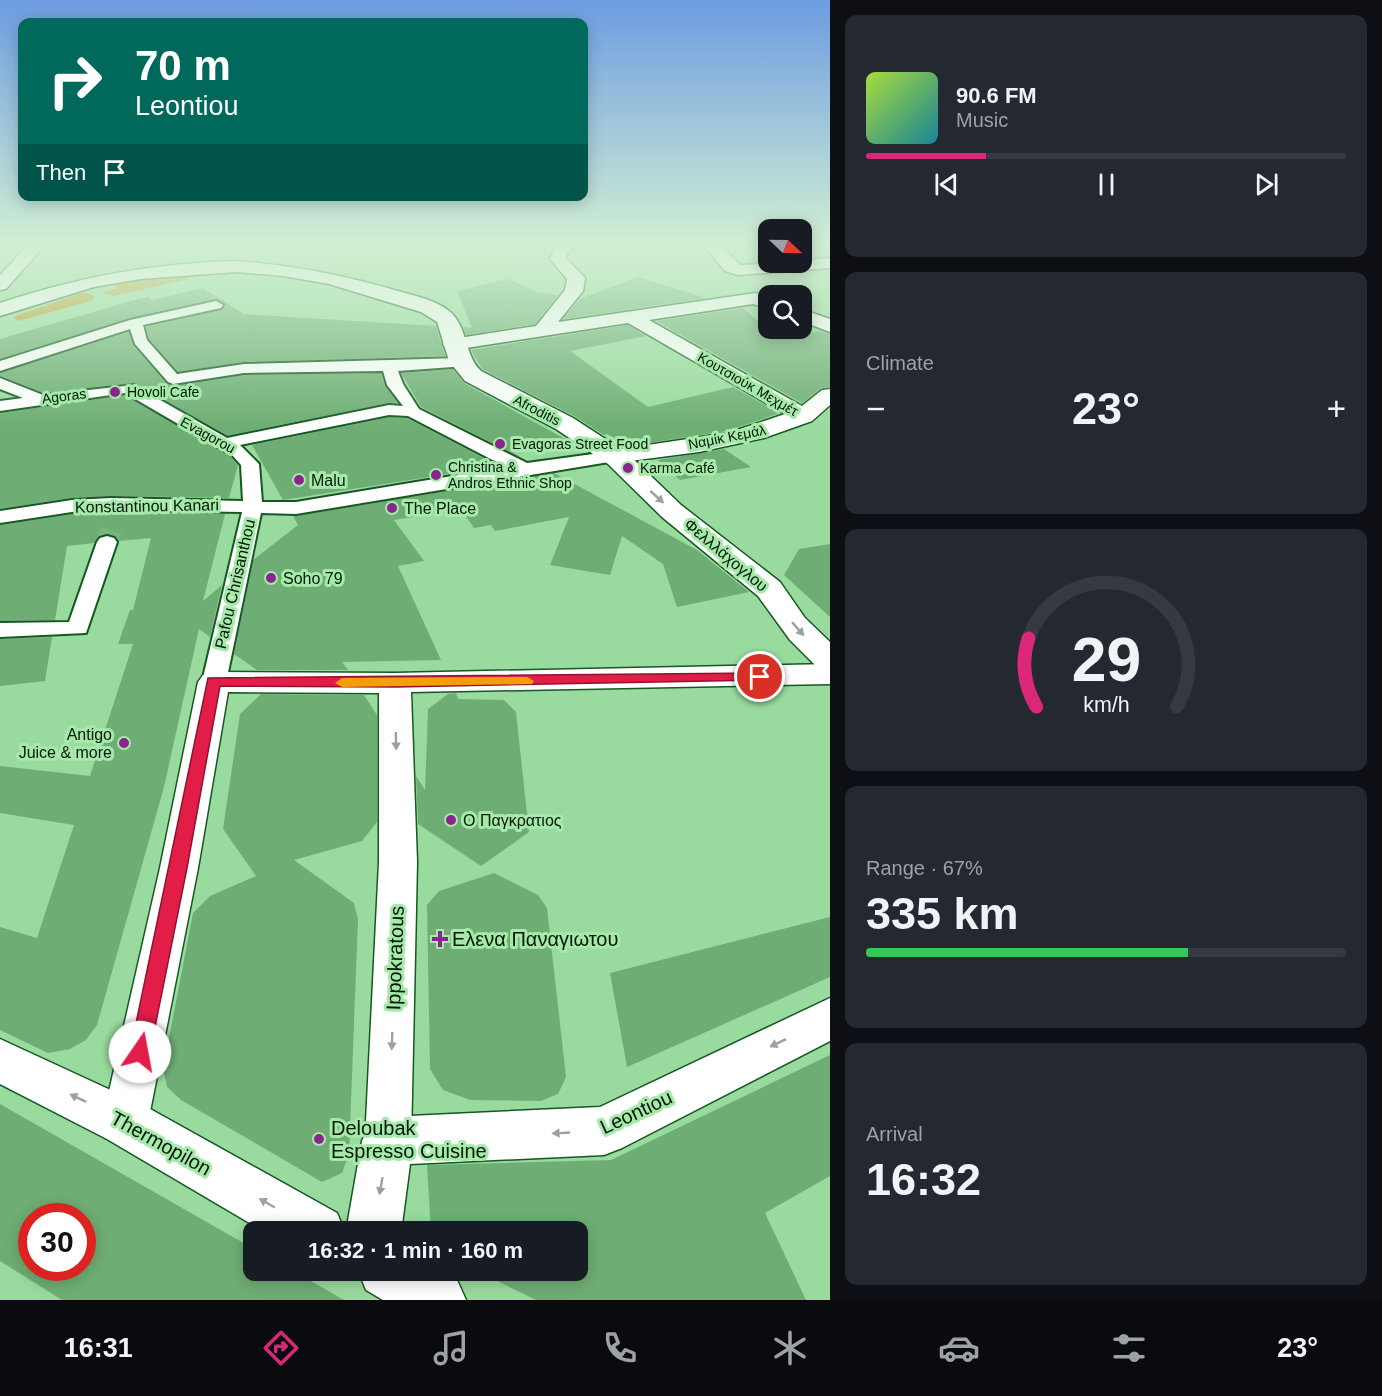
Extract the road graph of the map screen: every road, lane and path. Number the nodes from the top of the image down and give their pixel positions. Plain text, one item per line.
1 (208, 307) edge
2 (424, 307) edge
3 (559, 307) edge
4 (711, 307) edge
5 (629, 316) junction
6 (812, 319) edge
7 (135, 323) junction
8 (450, 324) junction
9 (830, 326) edge
10 (536, 330) junction
11 (457, 353) junction
12 (0, 366) edge
13 (389, 366) junction
14 (0, 383) edge
15 (128, 388) joint
16 (830, 395) edge
17 (39, 399) junction
18 (0, 406) edge
19 (411, 411) junction
20 (804, 416) junction
21 (222, 444) junction
22 (615, 456) junction
23 (524, 469) junction
24 (120, 505) junction
25 (253, 505) junction
26 (0, 517) edge
27 (0, 630) edge
28 (830, 661) edge
29 (830, 674) edge
30 (213, 682) junction
31 (395, 683) junction
32 (830, 1018) edge
33 (0, 1060) edge
34 (125, 1122) junction
35 (388, 1141) junction
36 (299, 1221) edge
37 (375, 1221) edge
38 (405, 1281) edge
39 (437, 1300) edge

1 - 7 street
2 - 8 street
3 - 10 street
4 - 5 street
5 - 10 street
5 - 20 street, Κουτσιούκ Μεχμέτ
6 - 9 street
7 - 12 street
7 - 13 street
8 - 10 street
8 - 11 street
10 - 11 street
11 - 13 street
11 - 22 street, Afroditis
13 - 19 street
14 - 17 street
15 - 17 street, Agoras
15 - 21 street, Evagorou
16 - 20 street, Ναμίκ Κεμάλ
17 - 18 street, Agoras
19 - 21 street
19 - 23 street
20 - 22 street, Ναμίκ Κεμάλ
21 - 25 street, Evagorou
22 - 23 street, Konstantinou Kanari
22 -> 28 street, Φελλλάχογλου
23 - 25 street, Konstantinou Kanari
24 - 25 street, Konstantinou Kanari
24 - 26 street, Konstantinou Kanari
24 - 27 street
25 - 30 street, Pafou Chrisanthou
29 - 31 street
30 - 31 street
30 - 34 street, Pafou Chrisanthou
31 -> 35 street, Ippokratous
32 -> 35 street, Leontiou
34 -> 33 street, Thermopilon
36 -> 34 street, Thermopilon
35 -> 37 street, Ippokratous
38 - 39 street

